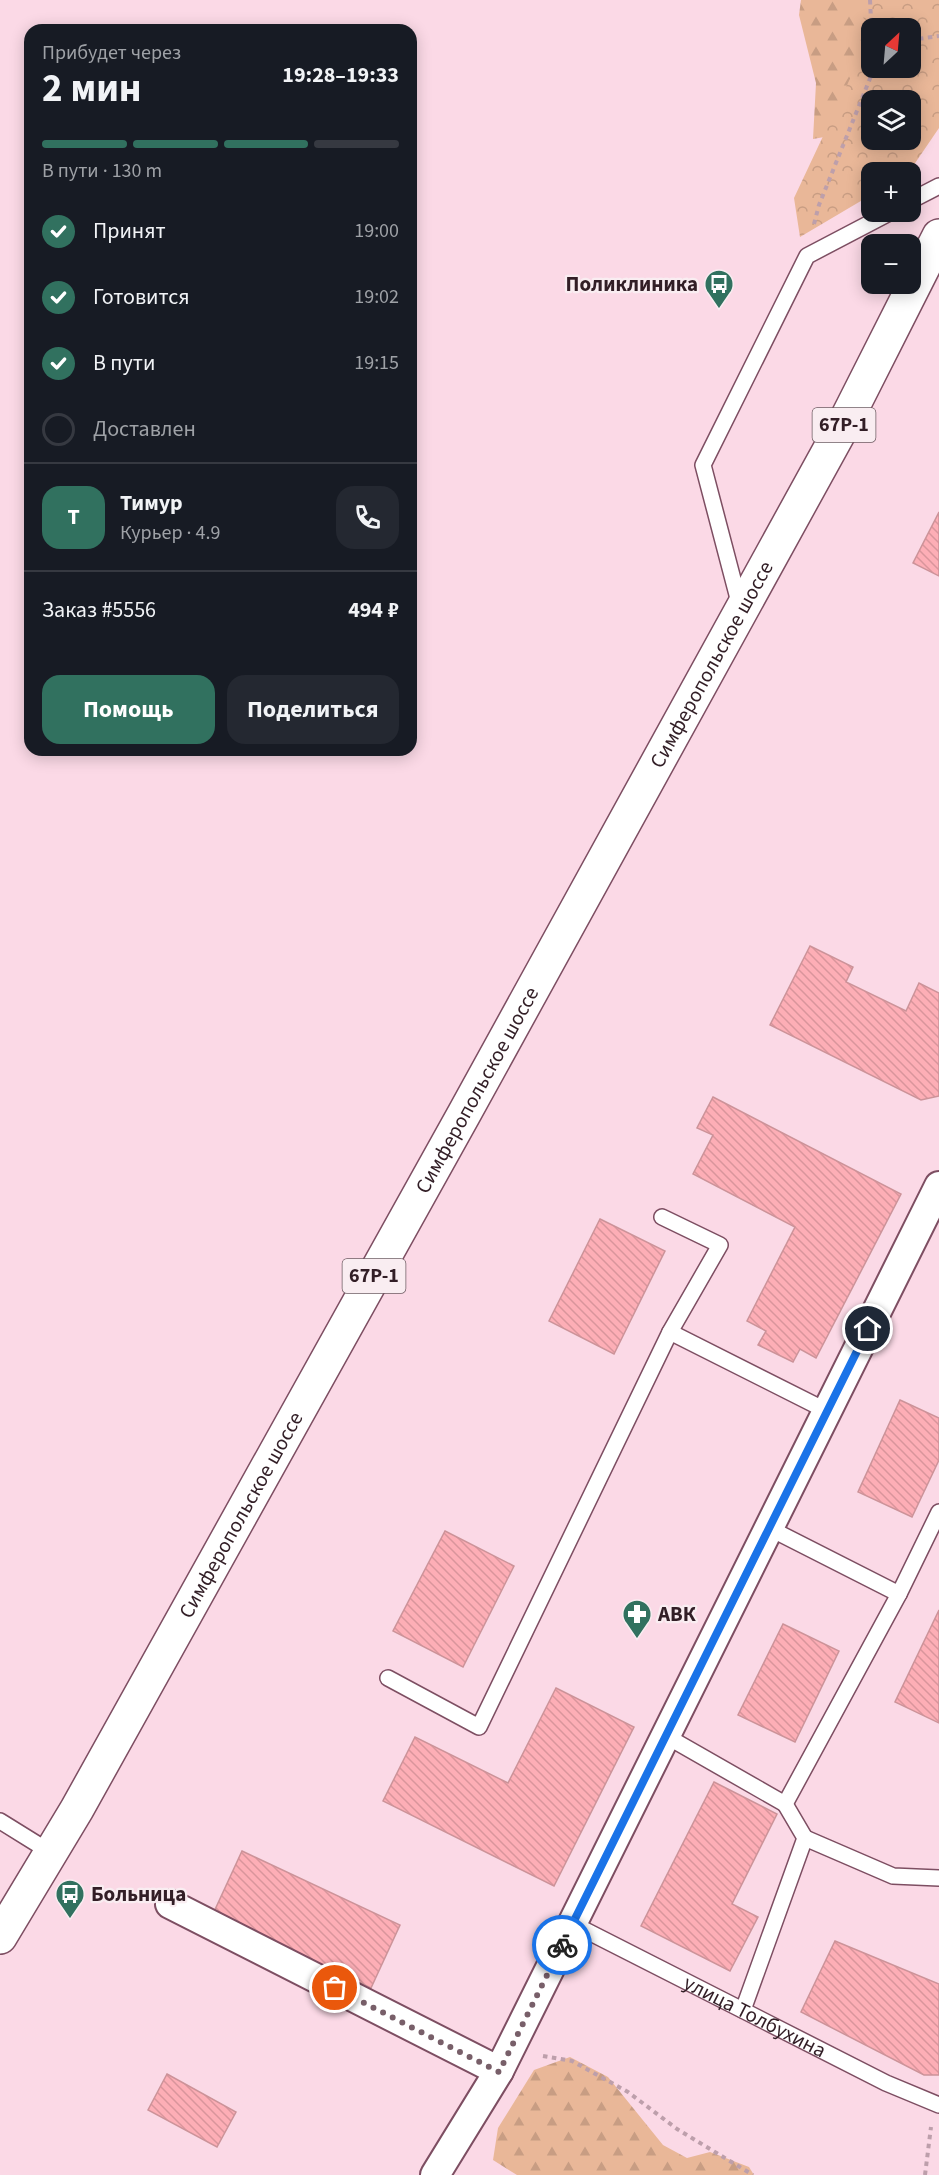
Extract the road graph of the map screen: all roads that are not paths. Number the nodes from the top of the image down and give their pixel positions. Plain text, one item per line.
1 (939, 186) edge
2 (921, 195) edge
3 (872, 222) edge
4 (939, 236) edge
5 (741, 611) junction
6 (939, 1187) edge
7 (662, 1217) dead end
8 (670, 1332) junction
9 (827, 1411) junction
10 (939, 1512) edge
11 (769, 1528) junction
12 (899, 1594) junction
13 (388, 1678) dead end
14 (666, 1736) junction
15 (785, 1804) junction
16 (0, 1821) edge
17 (805, 1838) junction
18 (50, 1852) junction
19 (939, 1878) edge
20 (170, 1904) dead end
21 (573, 1924) junction
22 (0, 1937) edge
23 (744, 2010) junction
24 (504, 2062) junction
25 (937, 2104) edge
26 (435, 2175) edge

1 - 2 lane
3 - 5 lane
4 - 5 main road, Симферопольское шоссе / 67Р-1
5 - 18 main road, Симферопольское шоссе / 67Р-1
6 - 9 street
7 - 8 lane
8 - 9 lane
8 - 13 lane
9 - 11 street
10 - 12 lane
11 - 12 lane
11 - 14 street
12 - 15 lane
14 - 15 lane
14 - 21 street
15 - 17 lane
16 - 18 lane
17 - 19 lane
17 - 23 lane
18 - 22 main road, Симферопольское шоссе / 67Р-1
20 - 24 street
21 - 23 lane, улица Толбухина
21 - 24 street
23 - 25 lane, улица Толбухина
24 - 26 street

